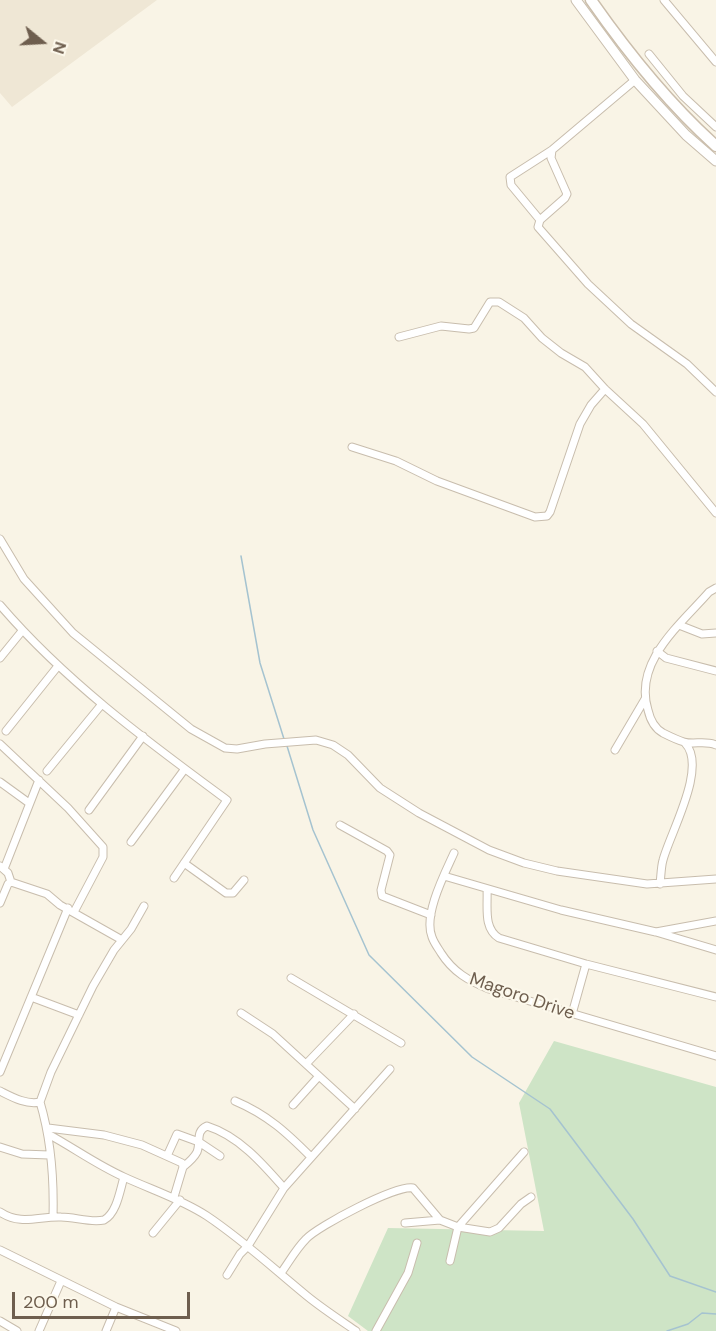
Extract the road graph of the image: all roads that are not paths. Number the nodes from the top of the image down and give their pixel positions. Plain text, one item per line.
1 (576, 0) edge
2 (591, 0) edge
3 (669, 2) edge
4 (649, 54) dead end
5 (716, 62) edge
6 (634, 80) junction
7 (716, 128) edge
8 (716, 146) edge
9 (549, 154) junction
10 (716, 161) edge
11 (540, 220) junction
12 (399, 337) dead end
13 (605, 389) junction
14 (716, 392) edge
15 (352, 447) dead end
16 (716, 513) edge
17 (0, 539) edge
18 (716, 588) edge
19 (0, 605) edge
20 (679, 626) junction
21 (22, 631) junction
22 (716, 633) edge
23 (657, 651) junction
24 (0, 658) edge
25 (58, 666) junction
26 (716, 671) edge
27 (645, 699) junction
28 (102, 705) junction
29 (636, 714) junction
30 (651, 720) junction
31 (6, 731) dead end
32 (142, 736) junction
33 (685, 743) junction
34 (0, 744) edge
35 (716, 745) edge
36 (615, 750) dead end
37 (184, 770) junction
38 (47, 771) dead end
39 (39, 780) junction
40 (0, 782) edge
41 (28, 803) junction
42 (89, 810) dead end
43 (340, 825) dead end
44 (131, 842) dead end
45 (454, 853) dead end
46 (184, 863) junction
47 (2, 867) edge
48 (444, 876) junction
49 (174, 878) dead end
50 (716, 879) edge
51 (244, 880) dead end
52 (11, 882) junction
53 (660, 884) junction
54 (487, 889) junction
55 (0, 903) edge
56 (144, 906) dead end
57 (71, 910) junction
58 (431, 915) junction
59 (716, 921) edge
60 (656, 932) junction
61 (122, 940) junction
62 (716, 950) edge
63 (586, 964) junction
64 (291, 978) dead end
65 (31, 997) junction
66 (716, 997) edge
67 (241, 1013) dead end
68 (354, 1014) junction
69 (572, 1014) junction
70 (79, 1016) junction
71 (401, 1044) dead end
72 (716, 1056) edge
73 (306, 1064) junction
74 (390, 1069) dead end
75 (0, 1072) edge
76 (319, 1076) junction
77 (0, 1091) edge
78 (235, 1101) dead end
79 (40, 1102) junction
80 (292, 1105) dead end
81 (355, 1109) junction
82 (48, 1131) junction
83 (199, 1142) junction
84 (0, 1148) edge
85 (524, 1152) dead end
86 (49, 1155) junction
87 (167, 1156) junction
88 (220, 1156) dead end
89 (311, 1157) junction
90 (183, 1167) junction
91 (124, 1177) junction
92 (284, 1188) junction
93 (531, 1197) dead end
94 (177, 1199) junction
95 (0, 1212) edge
96 (53, 1217) junction
97 (440, 1220) junction
98 (405, 1223) dead end
99 (458, 1227) junction
100 (153, 1233) dead end
101 (417, 1243) dead end
102 (248, 1246) junction
103 (0, 1250) edge
104 (450, 1261) dead end
105 (281, 1273) junction
106 (227, 1275) dead end
107 (61, 1281) junction
108 (116, 1307) junction
109 (0, 1321) edge
110 (6, 1328) edge
111 (17, 1331) edge
112 (39, 1331) edge
113 (106, 1331) edge
114 (176, 1331) edge
115 (356, 1331) edge
116 (376, 1331) edge

1 - 6 street
2 - 8 main road
3 - 5 street
4 - 7 street
6 - 9 street
6 - 10 street
9 - 11 street
9 - 11 street
11 - 14 street
12 - 13 street
13 - 15 street
13 - 16 street
17 - 53 street
18 - 20 street
19 - 21 street
20 - 22 street
20 - 23 street
21 - 24 street
21 - 25 street
23 - 26 street
23 - 27 street
25 - 28 street
25 - 31 street
27 - 29 street
27 - 30 street
28 - 32 street
28 - 38 street
29 - 30 street
29 - 36 street
30 - 33 street
32 - 37 street
32 - 42 street
33 - 35 street
33 - 53 street
34 - 39 street
37 - 44 street
37 - 46 street
39 - 41 street
39 - 57 street
40 - 41 street
41 - 47 street
43 - 58 street
45 - 48 street, Magoro Drive
46 - 49 street
46 - 51 street
47 - 52 street
48 - 54 street
48 - 58 street, Magoro Drive
50 - 53 street
52 - 55 street
52 - 57 street
54 - 60 street
54 - 63 street
56 - 61 street
57 - 61 street
57 - 65 street
58 - 69 street, Magoro Drive
59 - 60 street
60 - 62 street
61 - 70 street
63 - 66 street
63 - 69 street
64 - 68 street
65 - 70 street
65 - 75 street
67 - 73 street
68 - 71 street
68 - 73 street
69 - 72 street, Magoro Drive
70 - 79 street
73 - 76 street
74 - 81 street
76 - 80 street
76 - 81 street
77 - 79 street
78 - 89 street
79 - 82 street
81 - 89 street
82 - 86 street
82 - 87 street
82 - 91 street
83 - 87 street
83 - 88 street
83 - 90 street
83 - 92 street
84 - 86 street
85 - 99 street
86 - 96 street
87 - 90 street
89 - 92 street
90 - 94 street
91 - 94 street
91 - 96 street
92 - 102 street
93 - 99 street
94 - 100 street
94 - 102 street
95 - 96 street
97 - 98 street
97 - 99 street
97 - 105 street
99 - 104 street
101 - 116 street
102 - 105 street
102 - 106 street
103 - 107 street
105 - 115 street
107 - 108 street
107 - 112 street
108 - 113 street
108 - 114 street
109 - 110 street
110 - 111 street

